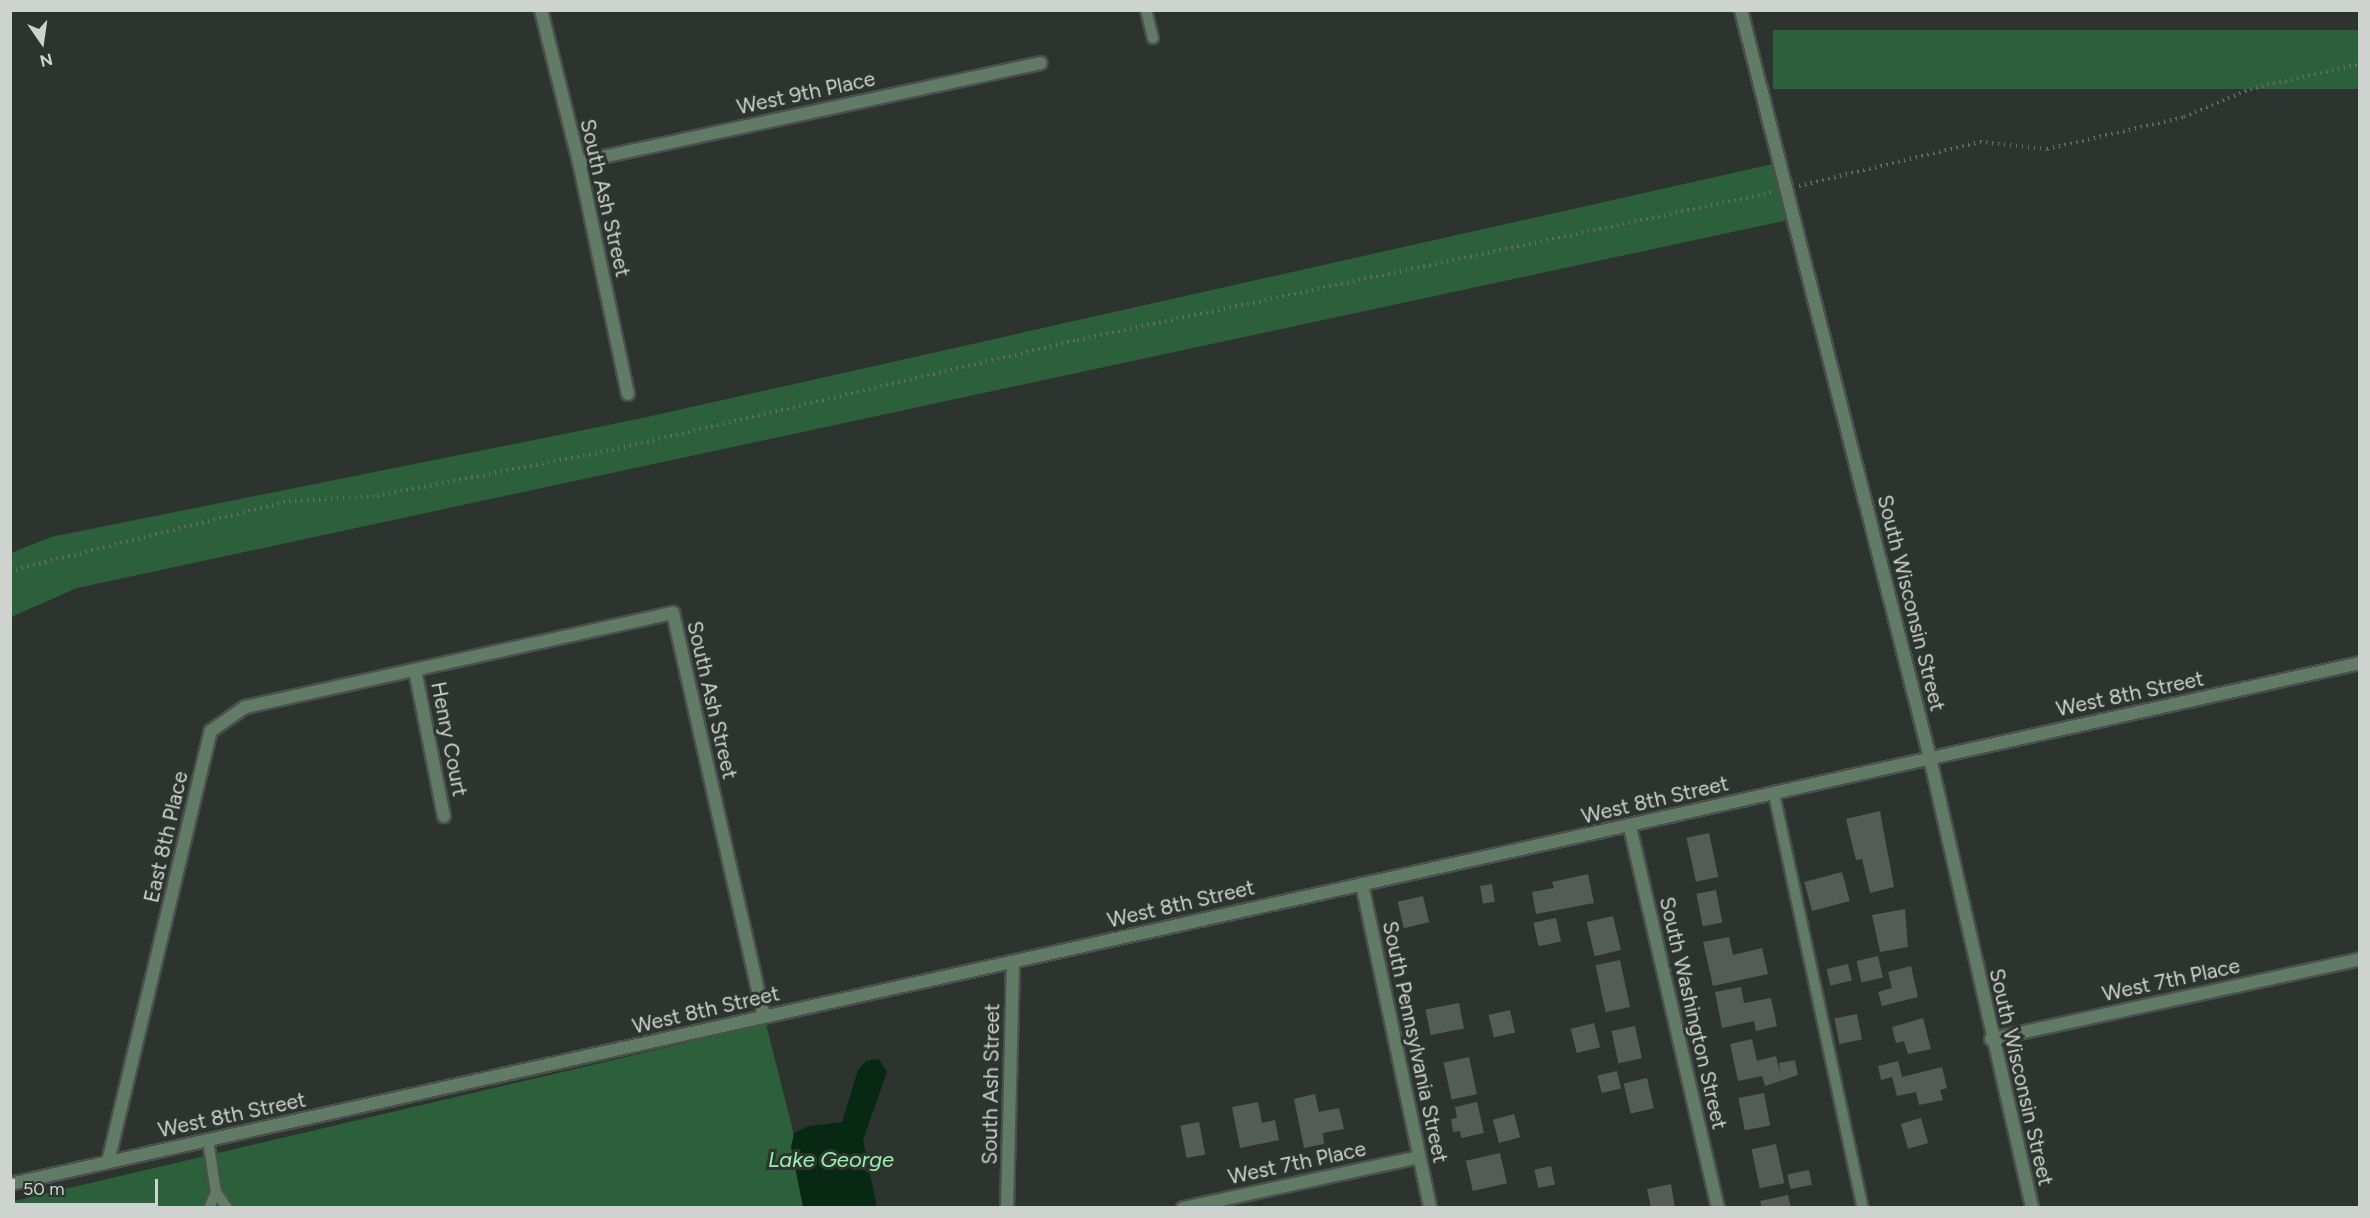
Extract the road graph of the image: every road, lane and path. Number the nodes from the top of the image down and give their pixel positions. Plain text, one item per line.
1 (541, 10) edge
2 (1146, 10) edge
3 (1741, 10) edge
4 (1153, 38) dead end
5 (1041, 63) dead end
6 (2360, 64) edge
7 (579, 162) junction
8 (1784, 190) junction
9 (628, 394) dead end
10 (10, 571) edge
11 (2360, 663) edge
12 (415, 670) junction
13 (1930, 758) junction
14 (1773, 794) junction
15 (444, 816) dead end
16 (1630, 827) junction
17 (1362, 884) junction
18 (2360, 959) edge
19 (1013, 962) junction
20 (764, 1017) junction
21 (1991, 1039) junction
22 (208, 1140) junction
23 (1419, 1158) junction
24 (108, 1162) junction
25 (10, 1184) edge
26 (216, 1192) junction
27 (209, 1208) edge
28 (227, 1208) edge
29 (1007, 1208) edge
30 (1183, 1208) edge
31 (1430, 1208) edge
32 (1718, 1208) edge
33 (1863, 1208) edge
34 (2032, 1208) edge

1 - 7 street, South Ash Street
2 - 4 lane
3 - 8 street, South Wisconsin Street
5 - 7 street, West 9th Place
6 - 8 path
7 - 9 street, South Ash Street
8 - 10 path
8 - 13 street, South Wisconsin Street
11 - 13 street, West 8th Street
12 - 15 street, Henry Court
12 - 20 street, South Ash Street
12 - 24 street, East 8th Place
13 - 14 street, West 8th Street
13 - 21 street, South Wisconsin Street
14 - 16 street, West 8th Street
14 - 33 lane
16 - 17 street, West 8th Street
16 - 32 street, South Washington Street
17 - 19 street, West 8th Street
17 - 23 street, South Pennsylvania Street
18 - 21 street, West 7th Place
19 - 20 street, West 8th Street
19 - 29 street, South Ash Street
20 - 22 street, West 8th Street
21 - 34 street, South Wisconsin Street
22 - 24 street, West 8th Street
22 - 26 lane
23 - 30 street, West 7th Place
23 - 31 street, South Pennsylvania Street
24 - 25 street, West 8th Street
26 - 27 lane
26 - 28 lane

